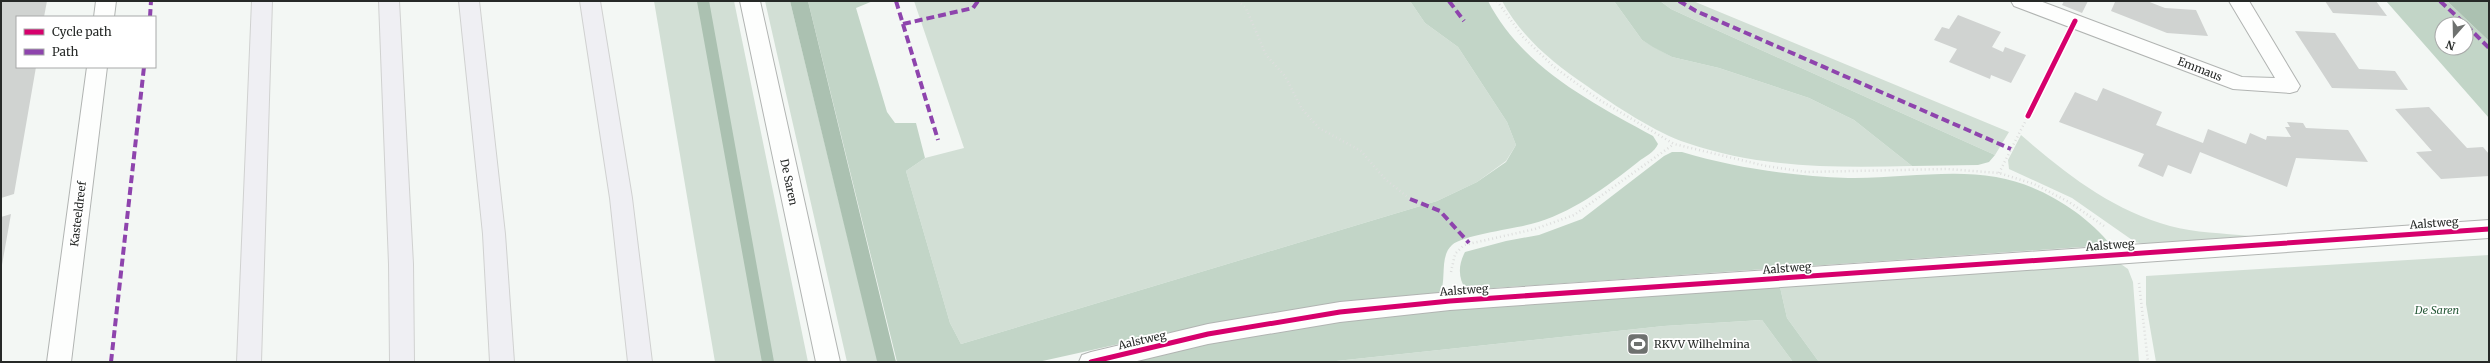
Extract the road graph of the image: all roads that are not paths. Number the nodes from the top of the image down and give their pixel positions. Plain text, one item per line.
1 (106, 1) edge
2 (262, 1) edge
3 (389, 1) edge
4 (469, 1) edge
5 (590, 1) edge
6 (750, 1) edge
7 (2021, 1) edge
8 (2239, 1) edge
9 (104, 16) edge
10 (97, 68) edge
11 (2489, 229) edge
12 (59, 362) edge
13 (248, 362) edge
14 (402, 362) edge
15 (502, 362) edge
16 (640, 362) edge
17 (828, 362) edge
18 (1091, 362) edge

1 - 9 street
2 - 13 highway
3 - 14 highway
4 - 15 highway
5 - 16 highway
6 - 17 street, De Saren
7 - 8 street, Emmaus
10 - 12 street, Kasteeldreef
11 - 18 street, Aalstweg

